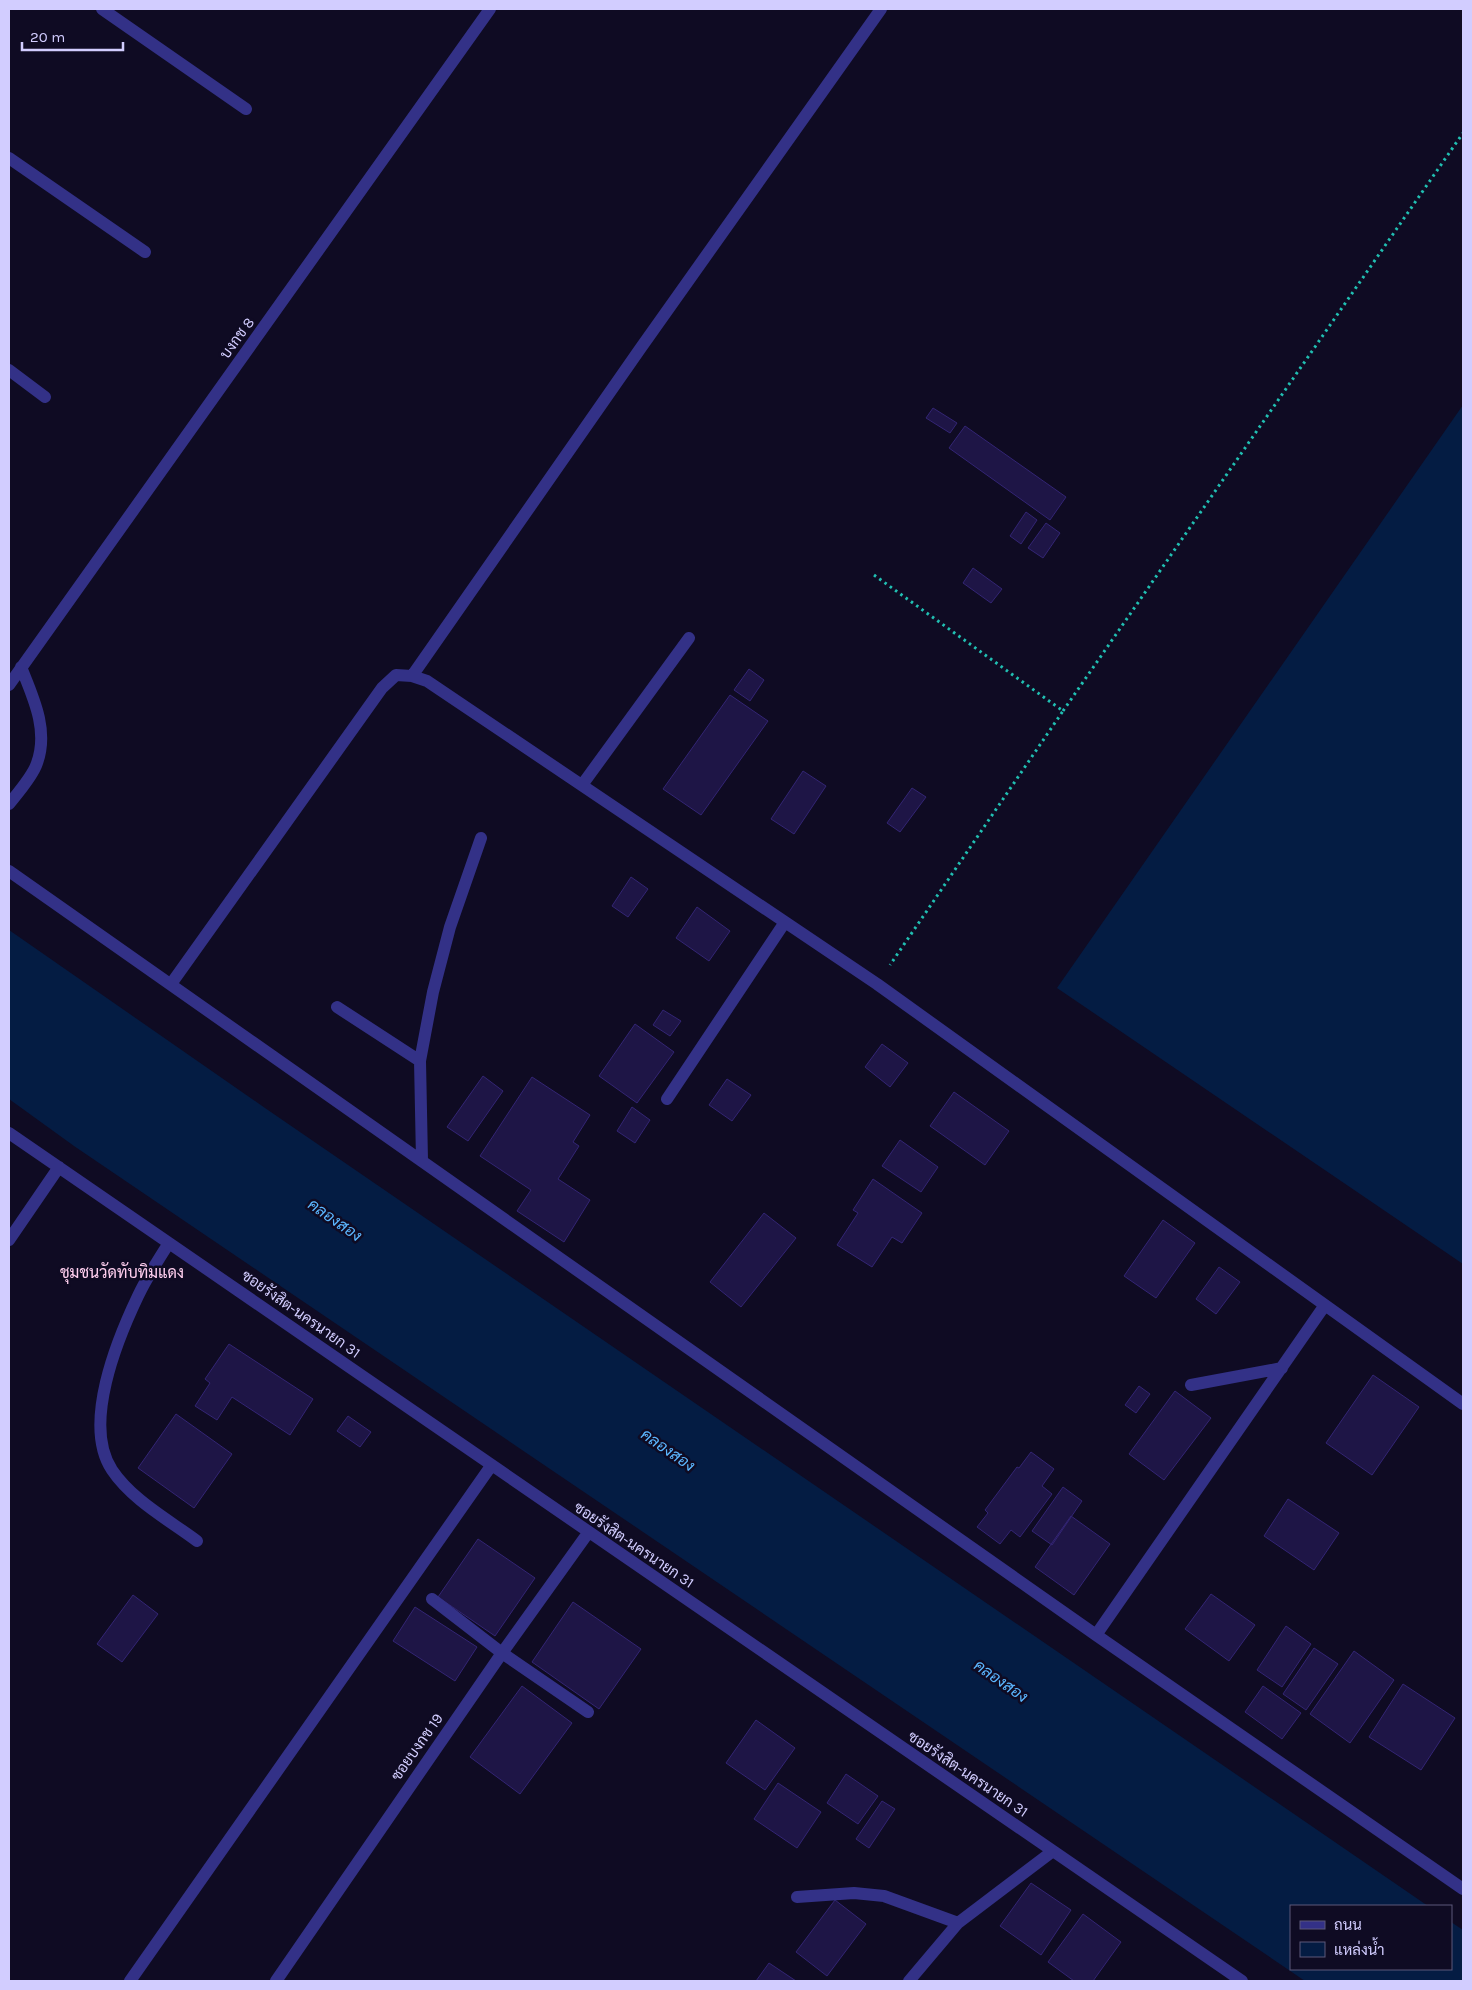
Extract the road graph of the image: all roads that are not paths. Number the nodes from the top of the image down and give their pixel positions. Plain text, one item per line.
1 (102, 9) edge
2 (490, 9) edge
3 (881, 9) edge
4 (246, 109) dead end
5 (9, 158) edge
6 (145, 252) dead end
7 (9, 370) edge
8 (45, 396) dead end
9 (689, 638) dead end
10 (21, 667) junction
11 (412, 676) junction
12 (9, 685) edge
13 (582, 785) junction
14 (9, 804) edge
15 (481, 838) dead end
16 (9, 871) edge
17 (785, 922) junction
18 (171, 984) junction
19 (336, 1007) dead end
20 (420, 1061) junction
21 (667, 1099) dead end
22 (9, 1133) edge
23 (422, 1160) junction
24 (59, 1167) junction
25 (9, 1240) edge
26 (168, 1243) junction
27 (1326, 1305) junction
28 (1282, 1368) junction
29 (1191, 1385) dead end
30 (1463, 1404) edge
31 (491, 1466) junction
32 (588, 1533) junction
33 (197, 1541) dead end
34 (432, 1600) dead end
35 (1096, 1634) junction
36 (502, 1653) junction
37 (588, 1712) dead end
38 (1053, 1851) junction
39 (1463, 1889) edge
40 (797, 1897) dead end
41 (958, 1923) junction
42 (130, 1981) edge
43 (276, 1981) edge
44 (909, 1981) edge
45 (1242, 1981) edge

1 - 4 street
2 - 10 street, บงกช 8
3 - 11 street
5 - 6 street
7 - 8 street
9 - 13 street
10 - 12 street, บงกช 8
10 - 14 street
11 - 13 street
11 - 18 street
13 - 17 street
15 - 20 street
16 - 18 street
17 - 21 street
17 - 27 street
18 - 23 street
19 - 20 street
20 - 23 street
22 - 24 street, ซอยรังสิต-นครนายก 31
23 - 35 street
24 - 25 street
24 - 26 street, ซอยรังสิต-นครนายก 31
26 - 31 street, ซอยรังสิต-นครนายก 31
26 - 33 street
27 - 28 street
27 - 30 street
28 - 29 street
28 - 35 street
31 - 32 street, ซอยรังสิต-นครนายก 31
31 - 42 street
32 - 36 street, ซอยบงกช 19
32 - 38 street, ซอยรังสิต-นครนายก 31
34 - 36 street
35 - 39 street
36 - 37 street
36 - 43 street, ซอยบงกช 19
38 - 41 street
38 - 45 street, ซอยรังสิต-นครนายก 31
40 - 41 street
41 - 44 street

